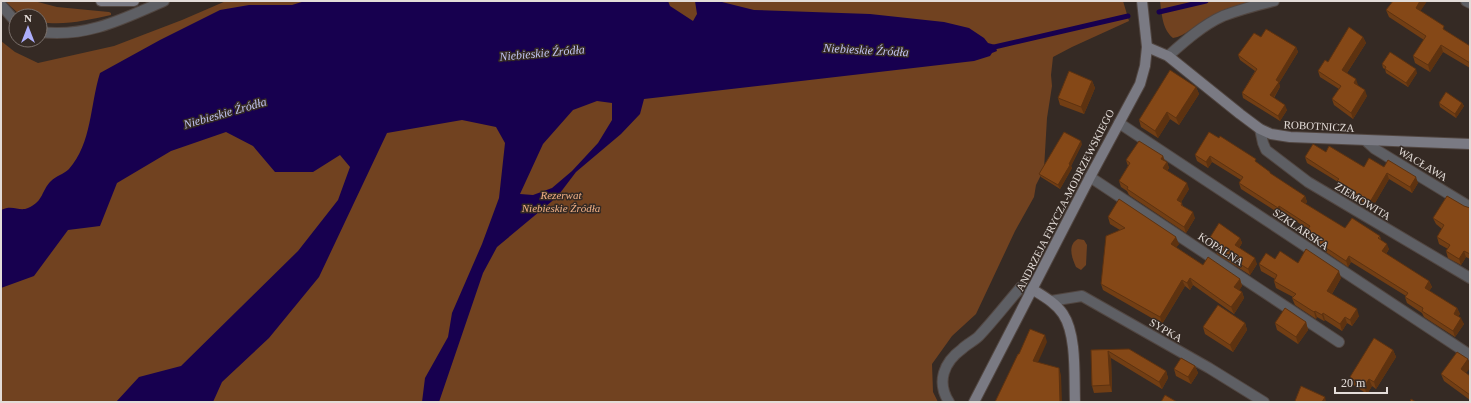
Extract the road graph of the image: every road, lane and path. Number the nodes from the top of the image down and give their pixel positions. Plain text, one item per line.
1 (101, 1) edge
2 (134, 1) edge
3 (164, 1) edge
4 (1142, 1) edge
5 (1274, 1) edge
6 (1466, 1) edge
7 (1470, 4) edge
8 (1, 5) edge
9 (8, 13) edge
10 (48, 33) edge
11 (1147, 47) junction
12 (1168, 56) junction
13 (1119, 123) junction
14 (1260, 129) junction
15 (1365, 140) junction
16 (1470, 144) edge
17 (1090, 178) junction
18 (1470, 207) edge
19 (1470, 278) edge
20 (1032, 289) junction
21 (1051, 301) junction
22 (1339, 342) dead end
23 (1470, 355) edge
24 (949, 402) edge
25 (974, 402) edge
26 (1075, 402) edge
27 (1264, 402) edge

1 - 2 street
3 - 10 street
4 - 11 street, ANDRZEJA FRYCZA-MODRZEWSKIEGO
5 - 12 street
6 - 7 street
8 - 9 street
11 - 12 street, ROBOTNICZA
11 - 13 street, ANDRZEJA FRYCZA-MODRZEWSKIEGO
12 - 14 street, ROBOTNICZA
13 - 17 street, ANDRZEJA FRYCZA-MODRZEWSKIEGO
13 - 23 street, SZKLARSKA
14 - 15 street, ROBOTNICZA
14 - 19 street, ZIEMOWITA
15 - 16 street, ROBOTNICZA
15 - 18 street, WACŁAWA
17 - 20 street, ANDRZEJA FRYCZA-MODRZEWSKIEGO
17 - 22 street, KOPALNA
20 - 21 street
20 - 24 street
20 - 25 street, ANDRZEJA FRYCZA-MODRZEWSKIEGO
21 - 26 street
21 - 27 street, SYPKA

